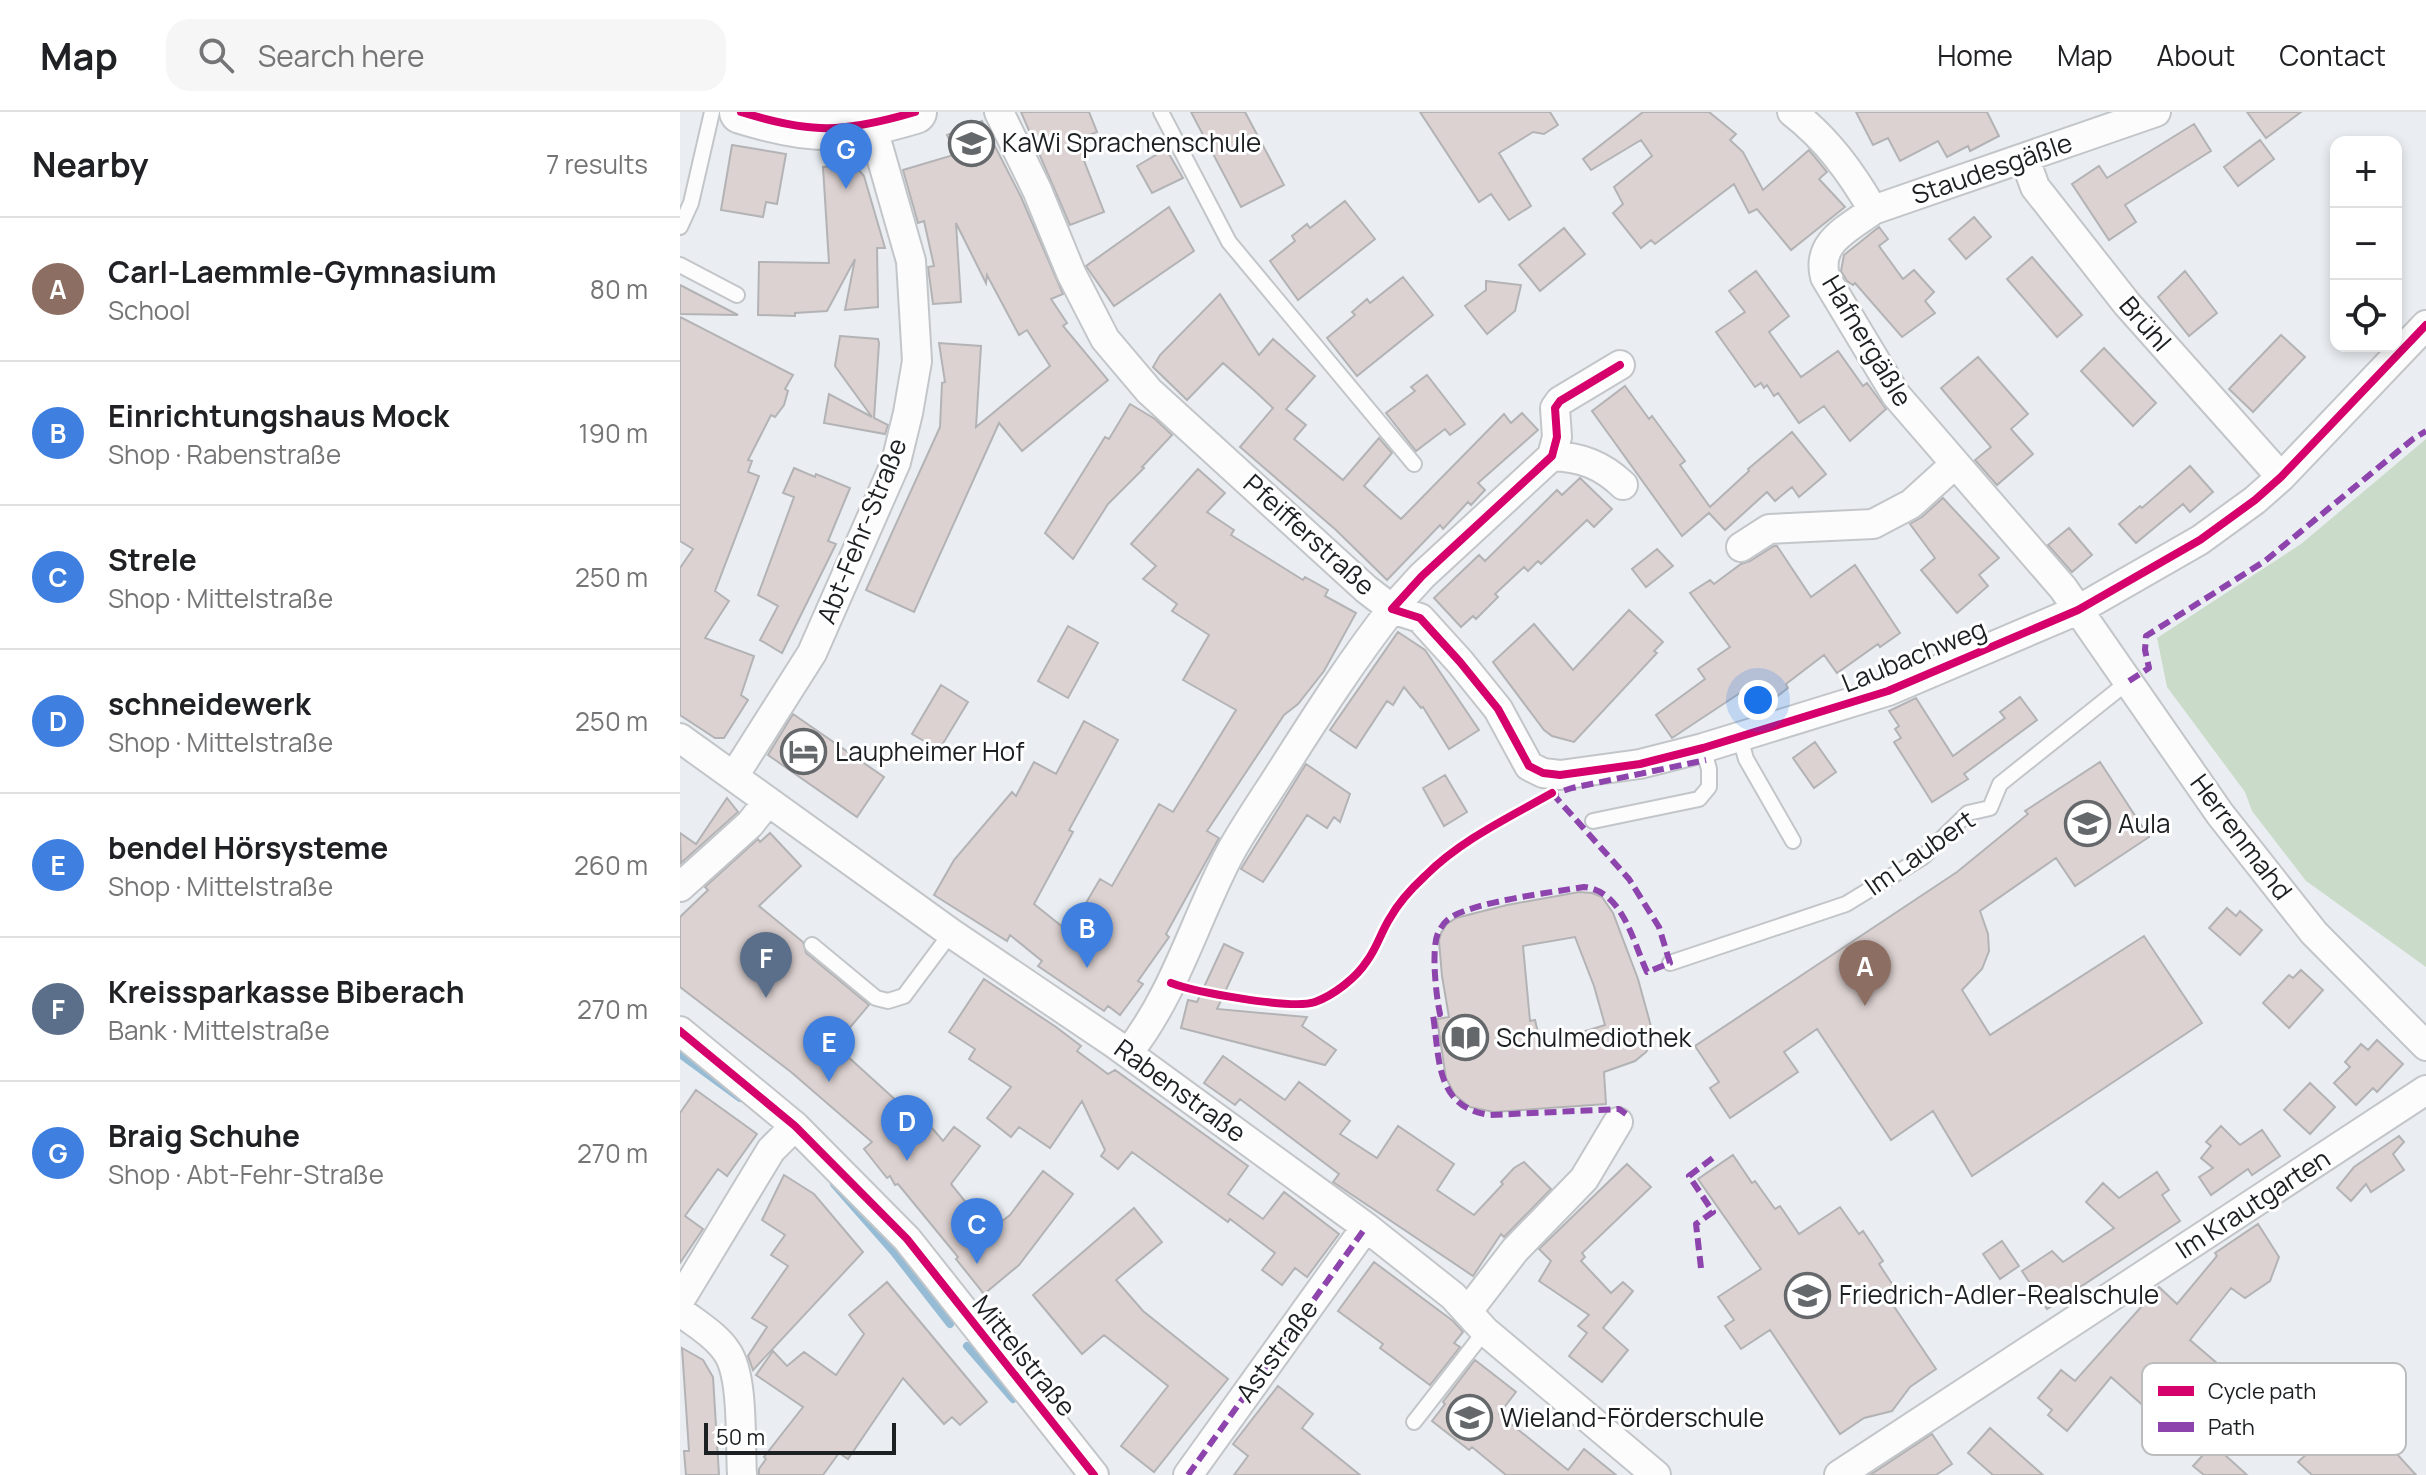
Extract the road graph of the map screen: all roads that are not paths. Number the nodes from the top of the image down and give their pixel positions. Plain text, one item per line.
1 (712, 112) edge
2 (741, 112) edge
3 (915, 112) edge
4 (999, 112) edge
5 (1161, 112) edge
6 (1792, 112) edge
7 (2156, 112) edge
8 (872, 125) junction
9 (2025, 159) junction
10 (1873, 210) junction
11 (680, 227) edge
12 (680, 265) edge
13 (737, 295) dead end
14 (2426, 325) edge
15 (1620, 365) dead end
16 (1552, 456) junction
17 (1414, 464) dead end
18 (1955, 464) junction
19 (2281, 477) junction
20 (1623, 485) dead end
21 (1741, 547) dead end
22 (1392, 609) junction
23 (2078, 610) junction
24 (2129, 681) junction
25 (680, 738) edge
26 (1740, 738) junction
27 (1703, 748) junction
28 (734, 776) junction
29 (768, 801) junction
30 (1593, 821) dead end
31 (1793, 841) dead end
32 (680, 887) edge
33 (951, 933) junction
34 (812, 945) dead end
35 (1670, 963) dead end
36 (680, 1031) edge
37 (2426, 1046) edge
38 (1128, 1053) junction
39 (2426, 1090) edge
40 (1618, 1122) dead end
41 (795, 1126) junction
42 (1366, 1227) junction
43 (680, 1300) edge
44 (680, 1311) edge
45 (1476, 1321) junction
46 (1414, 1422) dead end
47 (742, 1475) edge
48 (1094, 1475) edge
49 (1188, 1475) edge
50 (1656, 1475) edge
51 (1839, 1475) edge

1 - 11 lane
2 - 8 street
3 - 8 street
4 - 22 street, Pfeifferstraße
5 - 17 lane
6 - 10 street
7 - 9 street, Staudesgäßle
8 - 28 street, Abt-Fehr-Straße
9 - 10 street, Staudesgäßle
9 - 19 street, Brühl
10 - 18 street, Hafnergäßle
12 - 13 lane
14 - 19 street, Laubachweg
15 - 16 street
16 - 20 street
16 - 22 street
18 - 21 street
18 - 23 street, Hafnergäßle
19 - 23 street, Laubachweg
22 - 27 street, Laubachweg
22 - 38 street, Pfeifferstraße
23 - 24 street, Herrenmahd
23 - 26 street, Laubachweg
24 - 35 lane, Im Laubert
24 - 37 street, Herrenmahd
25 - 28 street, Rabenstraße
26 - 27 street, Laubachweg
26 - 31 lane
27 - 30 lane
28 - 29 street, Rabenstraße
29 - 32 street
29 - 33 street, Rabenstraße
33 - 34 lane
33 - 38 street, Rabenstraße
36 - 41 street, Mittelstraße
38 - 42 street, Rabenstraße
39 - 51 street, Im Krautgarten
40 - 45 street
41 - 43 street
41 - 48 street, Mittelstraße
42 - 45 street, Rabenstraße
42 - 49 street, Aststraße
44 - 47 street
45 - 46 lane
45 - 50 street, Rabenstraße

